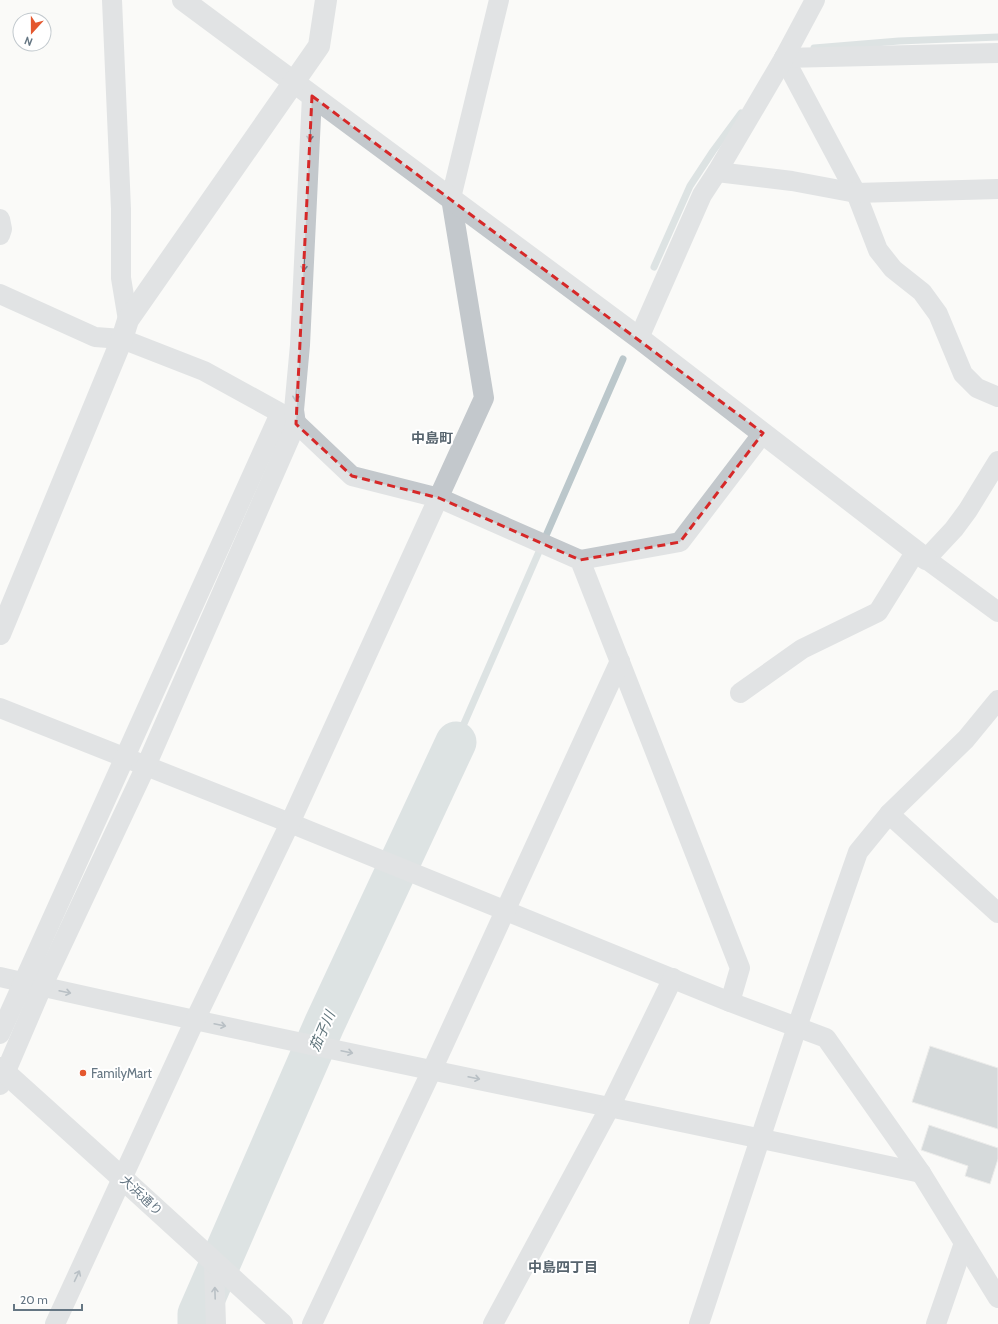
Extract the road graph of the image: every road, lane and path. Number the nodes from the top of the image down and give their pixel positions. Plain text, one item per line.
1 (112, 0) edge
2 (183, 0) edge
3 (326, 0) edge
4 (499, 0) edge
5 (815, 0) edge
6 (998, 53) edge
7 (784, 58) junction
8 (293, 83) junction
9 (312, 96) junction
10 (717, 172) junction
11 (998, 189) edge
12 (856, 193) junction
13 (451, 198) junction
14 (0, 219) edge
15 (0, 235) edge
16 (0, 294) edge
17 (125, 329) junction
18 (639, 338) junction
19 (998, 397) edge
20 (287, 418) junction
21 (763, 433) junction
22 (998, 460) edge
23 (439, 498) junction
24 (921, 555) junction
25 (580, 560) junction
26 (998, 612) edge
27 (0, 634) edge
28 (620, 661) junction
29 (740, 693) dead end
30 (998, 700) edge
31 (0, 708) edge
32 (125, 758) junction
33 (146, 766) junction
34 (889, 814) junction
35 (290, 823) junction
36 (506, 911) junction
37 (998, 913) edge
38 (0, 977) edge
39 (673, 978) junction
40 (23, 982) junction
41 (42, 987) junction
42 (730, 1002) junction
43 (195, 1020) junction
44 (797, 1027) junction
45 (0, 1034) edge
46 (432, 1070) junction
47 (2, 1076) edge
48 (610, 1107) junction
49 (760, 1138) junction
50 (920, 1173) junction
51 (122, 1178) junction
52 (964, 1243) junction
53 (214, 1263) junction
54 (998, 1298) edge
55 (54, 1324) edge
56 (216, 1324) edge
57 (282, 1324) edge
58 (312, 1324) edge
59 (493, 1324) edge
60 (699, 1324) edge
61 (936, 1324) edge

1 - 17 street
2 - 8 street
3 - 8 street
4 - 13 street
5 - 7 street
6 - 7 street
7 - 10 street
7 - 12 street
8 - 9 street
8 - 17 street
9 - 13 street
9 -> 20 street
10 - 12 street
10 - 18 street
11 - 12 street
12 - 19 street
13 - 18 street
13 - 23 street
14 - 15 street
16 - 17 street
17 - 20 street
17 - 27 street
18 - 21 street
20 - 23 street
20 - 32 street
20 - 33 street
21 - 24 street
21 - 25 street
22 - 24 street
23 - 25 street
23 - 35 street
24 - 26 street
24 - 29 street
25 - 28 street
28 - 36 street
28 - 42 street
30 - 34 street
31 - 32 street
32 - 33 street
32 - 40 street
33 - 35 street
33 - 41 street
34 - 37 street
34 - 44 street
35 - 36 street
35 - 43 street
36 - 39 street
36 - 46 street
38 - 40 street
39 - 42 street
39 - 48 street
40 - 41 street
40 - 45 street
41 -> 43 street
41 - 47 street
42 - 44 street
43 -> 46 street
43 - 51 street
44 - 49 street
44 - 50 street
46 -> 48 street
46 - 58 street
47 - 51 street, 大浜通り
48 - 49 street
48 - 59 street
49 - 50 street
49 - 60 street
50 - 52 street
51 - 53 street, 大浜通り
55 -> 51 street
52 - 54 street
52 - 61 street
56 -> 53 street
53 - 57 street, 大浜通り

